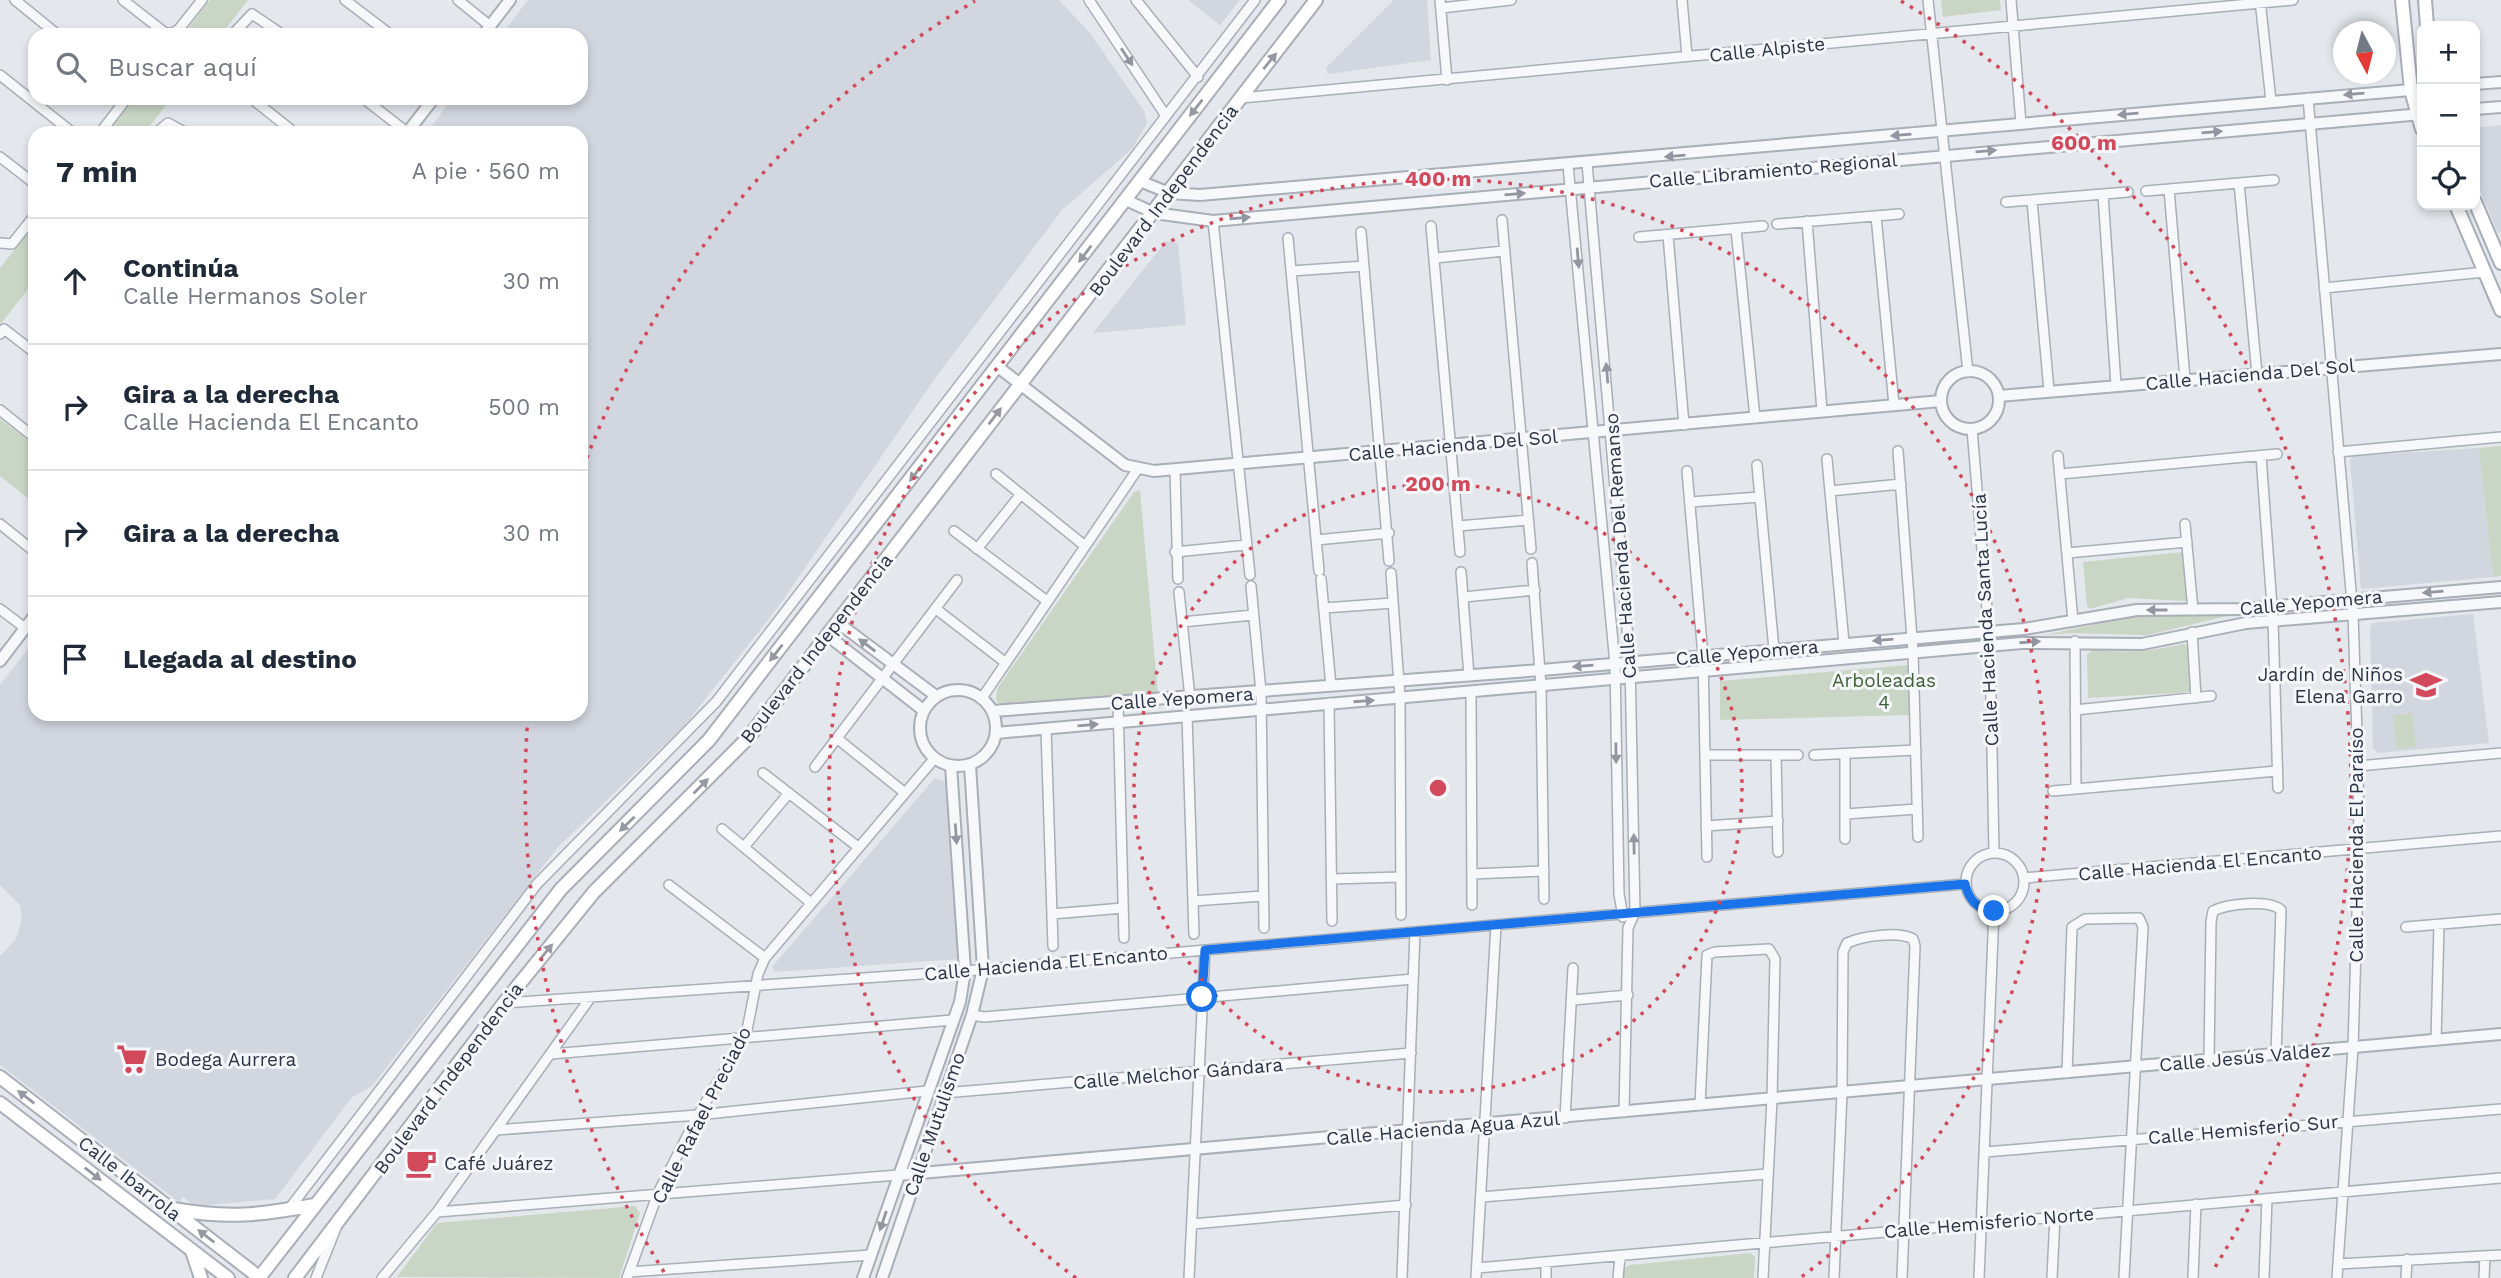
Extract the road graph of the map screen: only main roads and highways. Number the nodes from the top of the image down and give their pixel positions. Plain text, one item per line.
1 (1279, 0) edge
2 (1316, 0) edge
3 (2402, 0) edge
4 (2425, 0) edge
5 (2427, 21) edge
6 (2417, 89) edge
7 (2458, 210) edge
8 (2478, 210) edge
9 (2501, 263) edge
10 (2501, 310) edge
11 (0, 1077) edge
12 (0, 1103) edge
13 (315, 1205) junction
14 (170, 1209) junction
15 (192, 1251) junction
16 (201, 1278) edge
17 (228, 1278) edge
18 (259, 1278) edge
19 (295, 1278) edge

1 -> 13 main road, Boulevard Independencia
19 -> 2 main road, Boulevard Independencia
3 - 6 main road
4 - 5 main road
7 - 10 main road
8 - 9 main road
14 -> 11 main road, Calle Ibarrola
12 -> 15 main road, Calle Ibarrola
13 - 14 main road
13 - 18 main road, Boulevard Independencia
18 -> 14 main road, Calle Ibarrola
15 - 16 main road
15 - 17 main road, Calle Ibarrola

